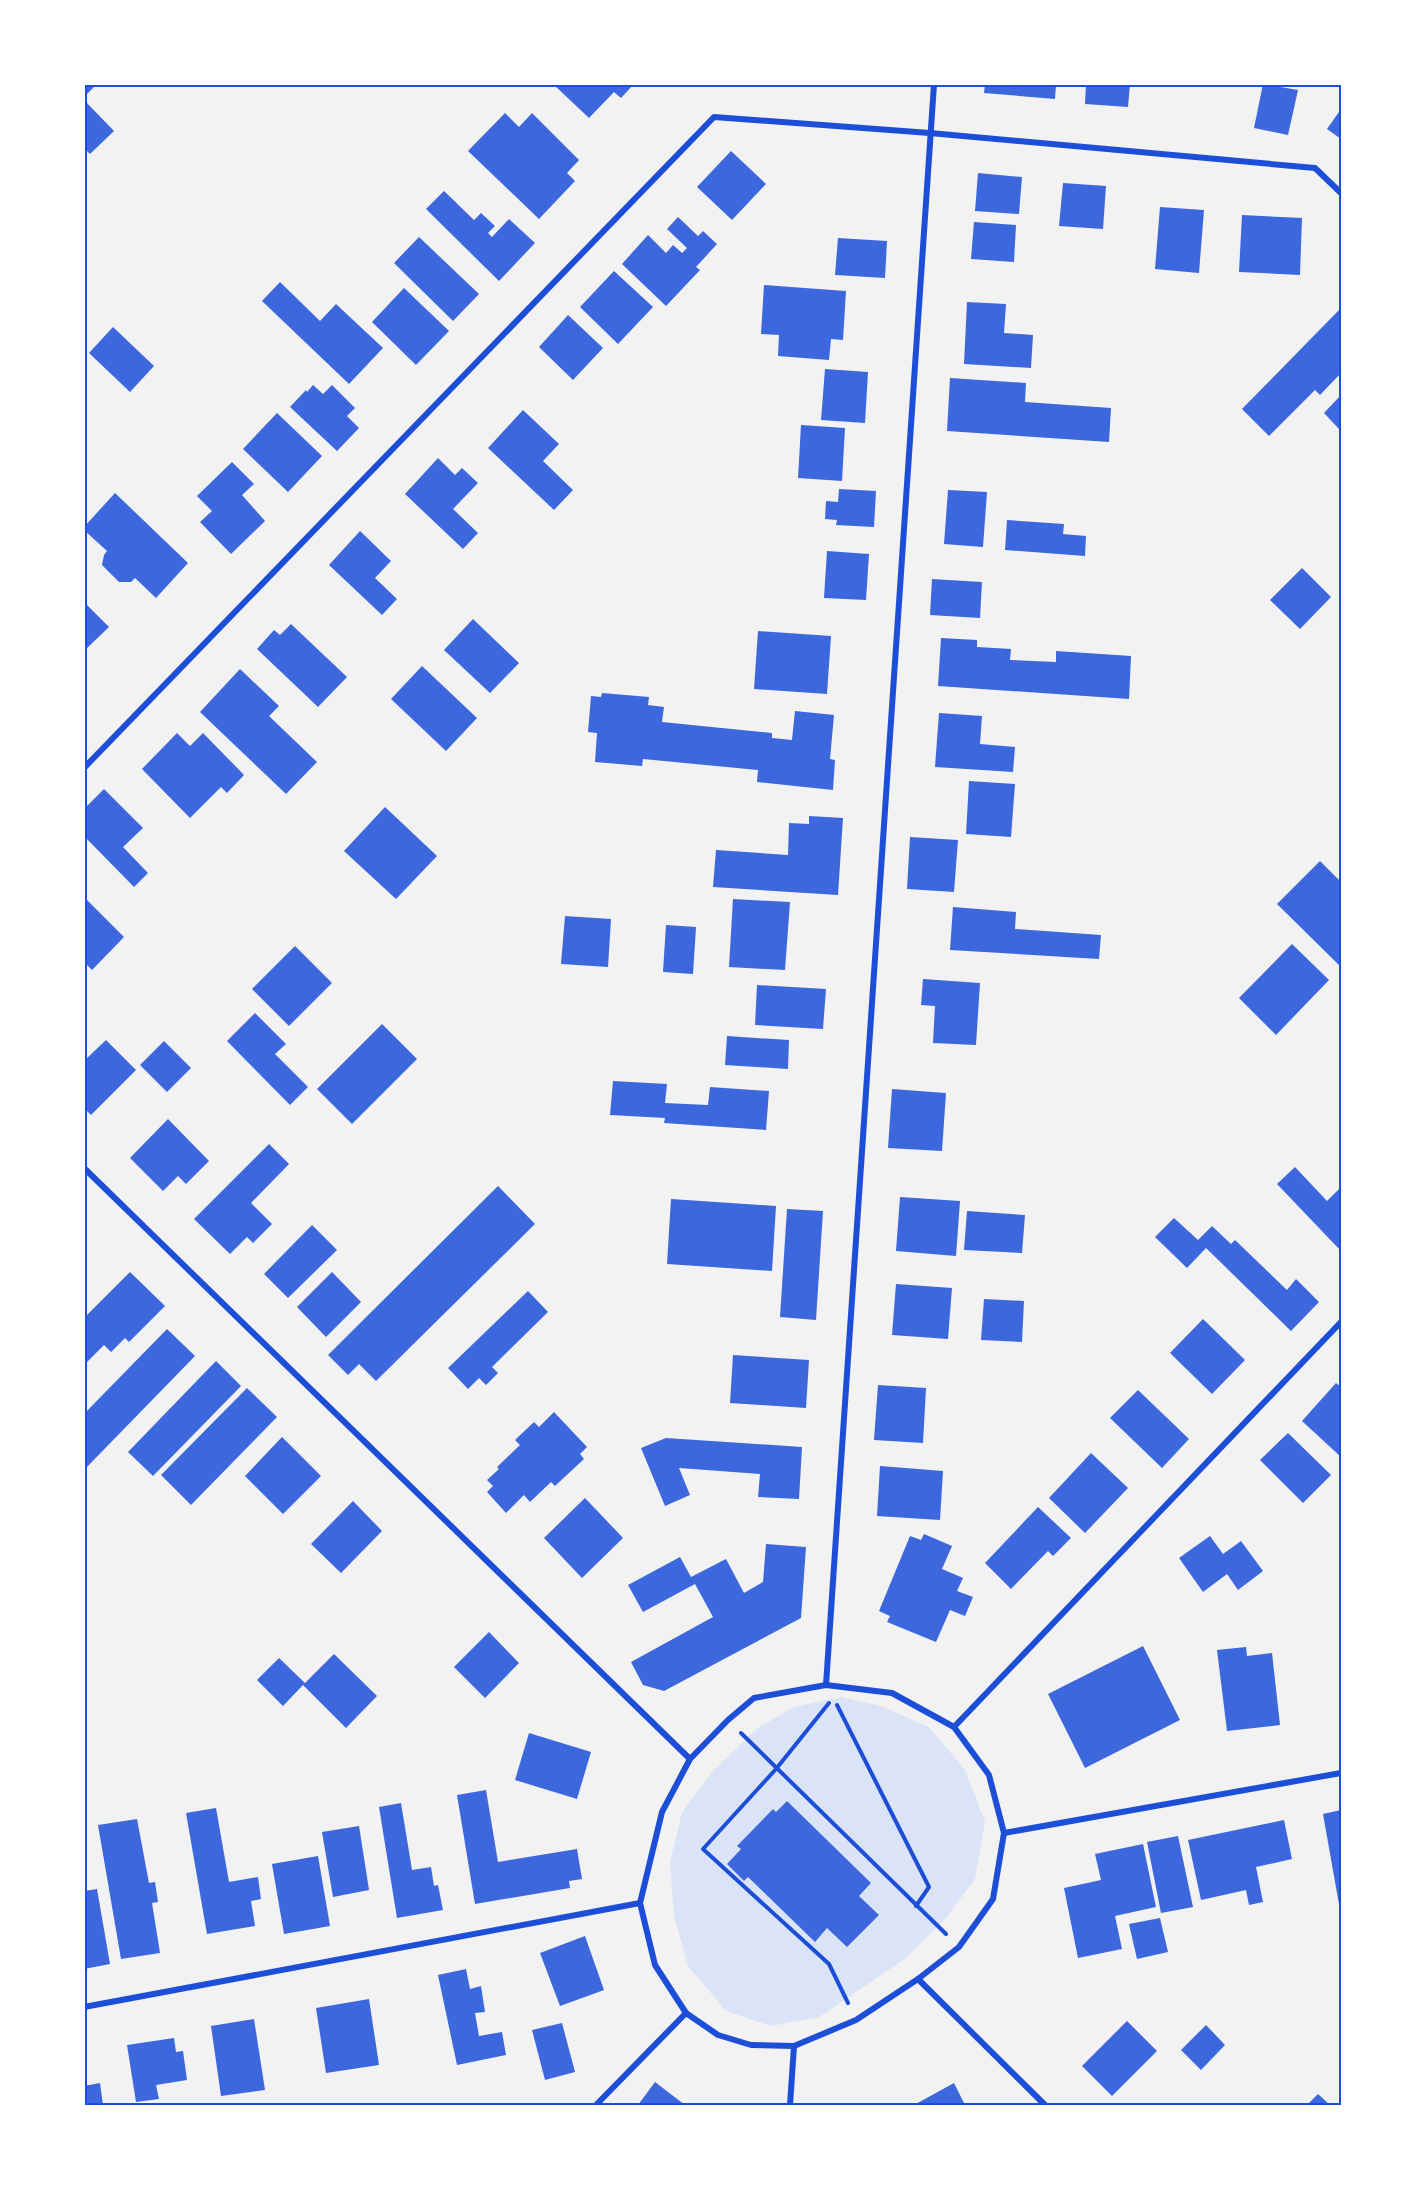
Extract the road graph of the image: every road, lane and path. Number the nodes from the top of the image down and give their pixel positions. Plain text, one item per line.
1 (934, 84) edge
2 (930, 133) junction
3 (1341, 193) edge
4 (84, 768) edge
5 (84, 1168) edge
6 (1341, 1322) edge
7 (826, 1684) junction
8 (728, 1720) junction
9 (954, 1728) junction
10 (690, 1759) junction
11 (777, 1769) junction
12 (1341, 1773) edge
13 (1004, 1833) junction
14 (640, 1903) junction
15 (916, 1906) junction
16 (959, 1947) junction
17 (918, 1980) junction
18 (84, 2007) edge
19 (686, 2013) junction
20 (856, 2020) junction
21 (794, 2046) junction
22 (596, 2105) edge
23 (790, 2105) edge
24 (1045, 2105) edge

1 - 2 street
2 - 3 street
2 - 4 street
2 - 7 street
5 - 10 street
6 - 9 street
7 - 8 street
7 - 9 street
8 - 10 street
8 - 11 path
9 - 13 street
10 - 14 street
11 - 15 path
11 - 15 path
11 - 20 path
12 - 13 street
13 - 16 street
14 - 18 street
14 - 19 street
15 - 16 path
16 - 17 street
17 - 20 street
17 - 24 street
19 - 21 street
19 - 22 street
20 - 21 street
21 - 23 street

